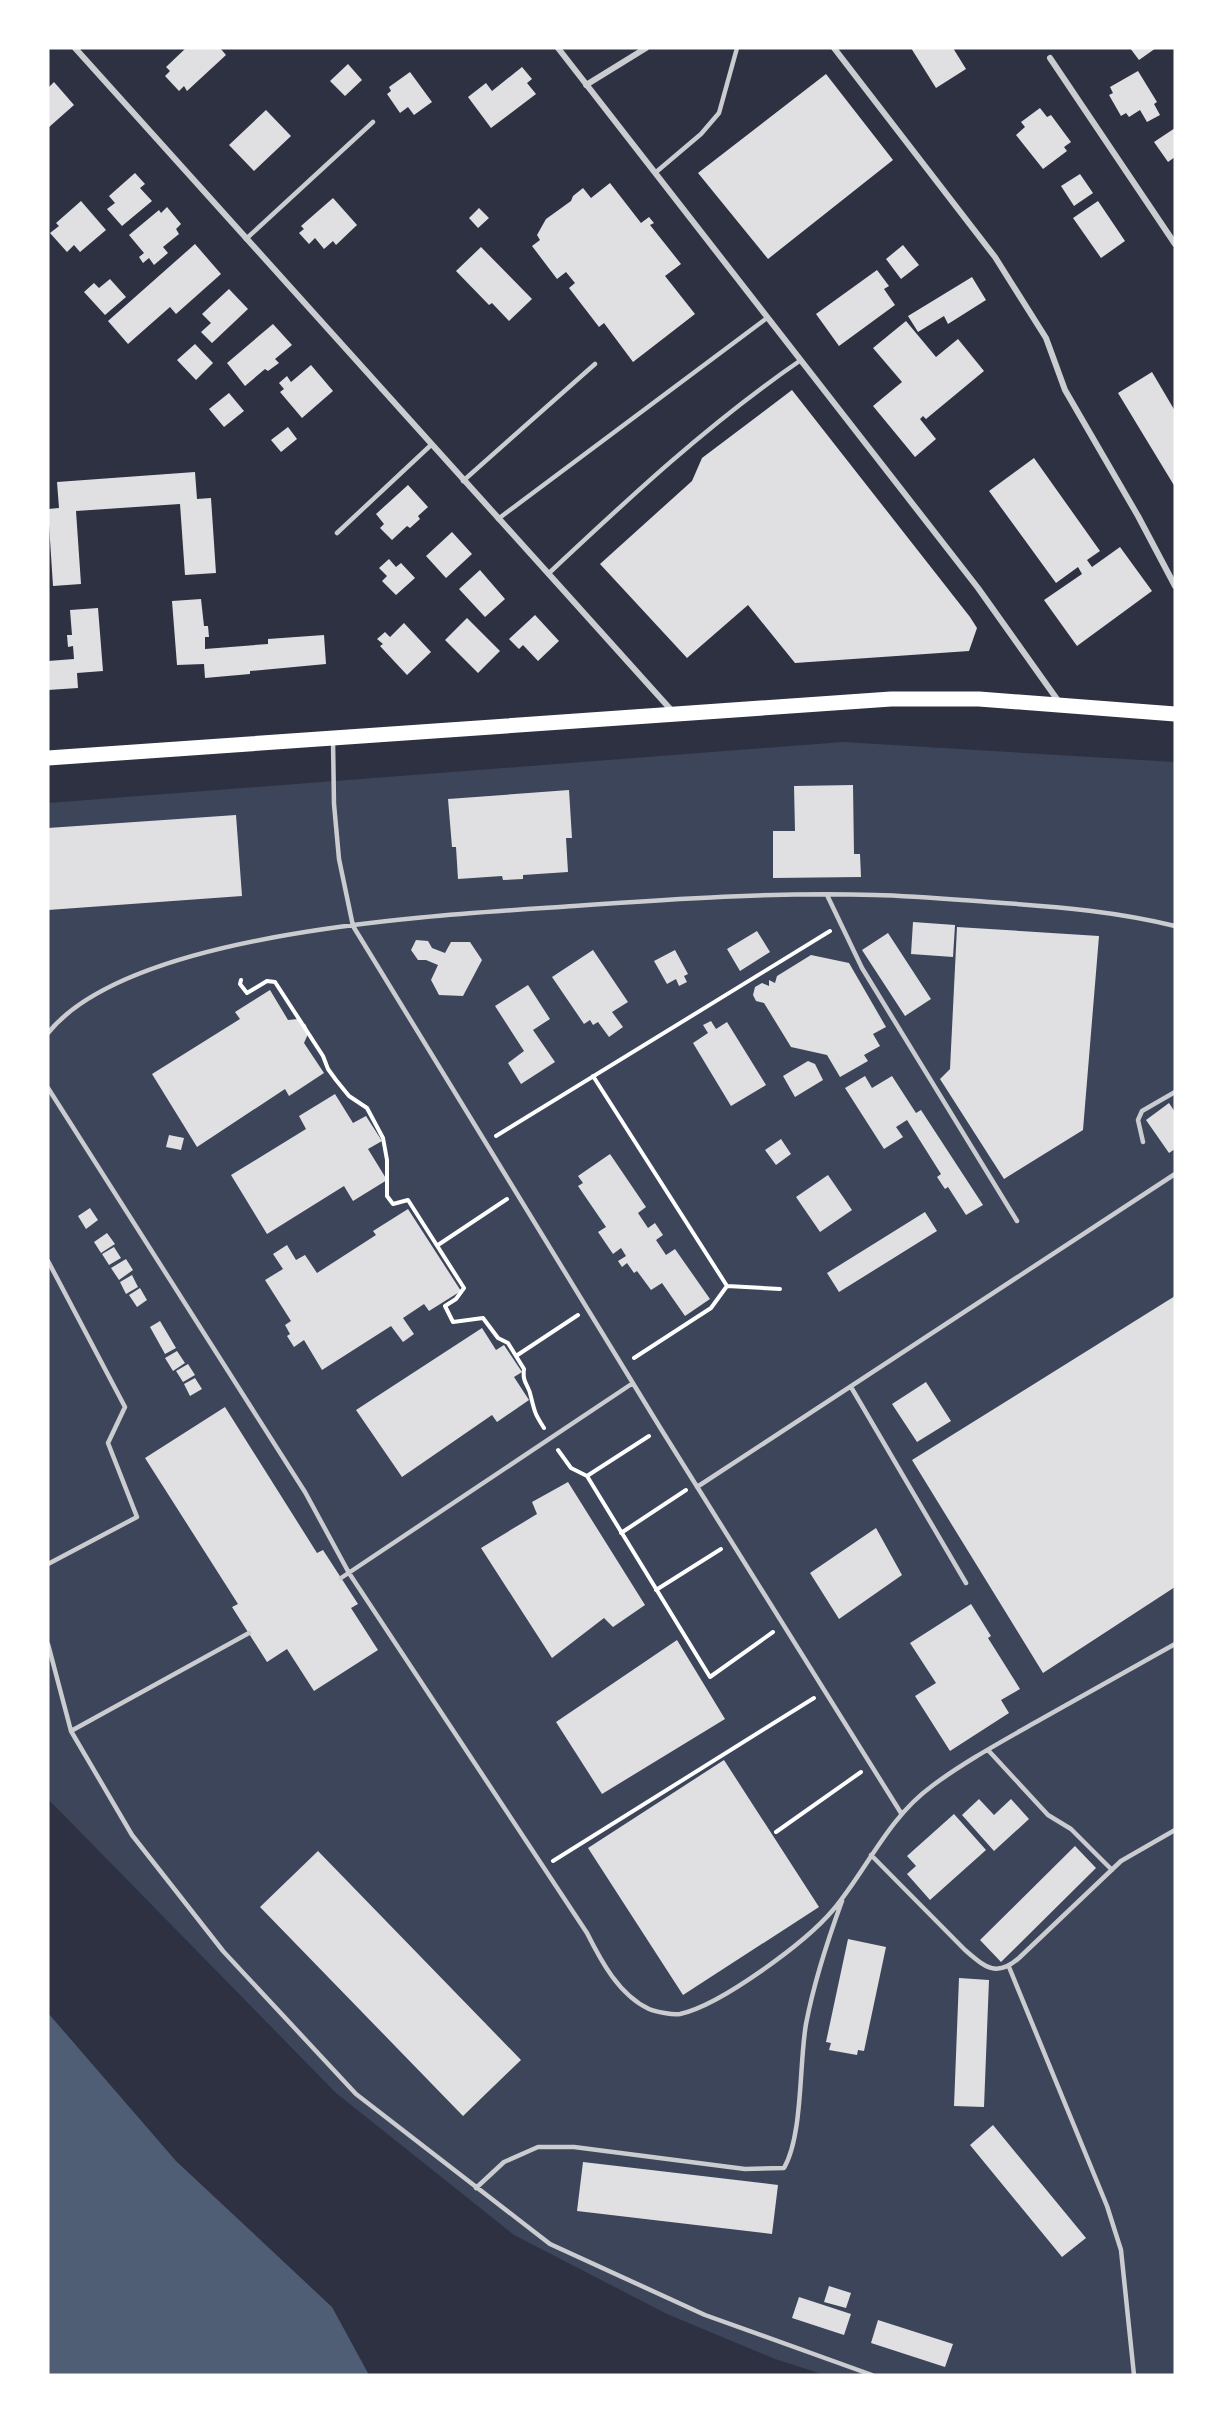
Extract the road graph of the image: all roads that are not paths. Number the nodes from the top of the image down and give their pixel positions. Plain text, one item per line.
1 (75, 48) edge
2 (558, 48) edge
3 (646, 48) edge
4 (737, 48) edge
5 (834, 48) edge
6 (1050, 58) dead end
7 (586, 85) junction
8 (373, 122) dead end
9 (654, 173) junction
10 (246, 239) junction
11 (1175, 244) edge
12 (767, 318) junction
13 (801, 360) junction
14 (595, 364) dead end
15 (431, 445) junction
16 (463, 481) junction
17 (498, 519) junction
18 (337, 533) dead end
19 (548, 574) junction
20 (1175, 586) edge
21 (1061, 704) junction
22 (675, 714) junction
23 (1175, 714) edge
24 (333, 738) junction
25 (48, 758) edge
26 (827, 894) junction
27 (1175, 926) edge
28 (353, 927) junction
29 (48, 1033) edge
30 (48, 1088) edge
31 (1175, 1092) edge
32 (1143, 1142) dead end
33 (1175, 1174) edge
34 (1017, 1221) dead end
35 (48, 1261) edge
36 (633, 1383) junction
37 (851, 1387) junction
38 (696, 1486) junction
39 (48, 1564) edge
40 (349, 1573) junction
41 (341, 1578) dead end
42 (966, 1583) dead end
43 (249, 1633) dead end
44 (48, 1644) edge
45 (1175, 1644) edge
46 (71, 1731) junction
47 (988, 1750) junction
48 (901, 1813) junction
49 (1175, 1830) edge
50 (871, 1855) junction
51 (1112, 1870) junction
52 (844, 1896) junction
53 (1009, 1967) junction
54 (476, 2188) junction
55 (872, 2375) edge
56 (1134, 2375) edge

1 - 10 street
2 - 7 street
3 - 7 street
4 - 9 lane
5 - 20 street
6 - 11 street
7 - 9 street
8 - 10 lane
9 - 12 street
10 - 15 street
12 - 13 street
12 - 17 lane
13 - 19 lane
13 - 21 street
14 - 16 lane
15 - 16 street
15 - 18 lane
16 - 17 street
17 - 19 street
19 - 22 street
21 - 22 main road
21 - 23 main road
22 - 24 main road
24 - 25 main road
24 - 28 lane
26 - 27 lane
26 - 28 lane
26 - 34 lane
28 - 29 lane
28 - 36 lane
30 - 40 lane
31 - 32 lane
33 - 37 lane
35 - 39 lane
36 - 38 lane
36 - 40 lane
37 - 38 lane
37 - 42 lane
38 - 48 lane
40 - 41 lane
40 - 52 lane
43 - 46 lane
44 - 46 lane
45 - 47 lane
46 - 54 lane
47 - 48 lane
47 - 51 lane
48 - 50 lane
49 - 51 lane
50 - 52 lane
50 - 53 lane
51 - 53 lane
52 - 54 lane
53 - 56 lane
54 - 55 lane

